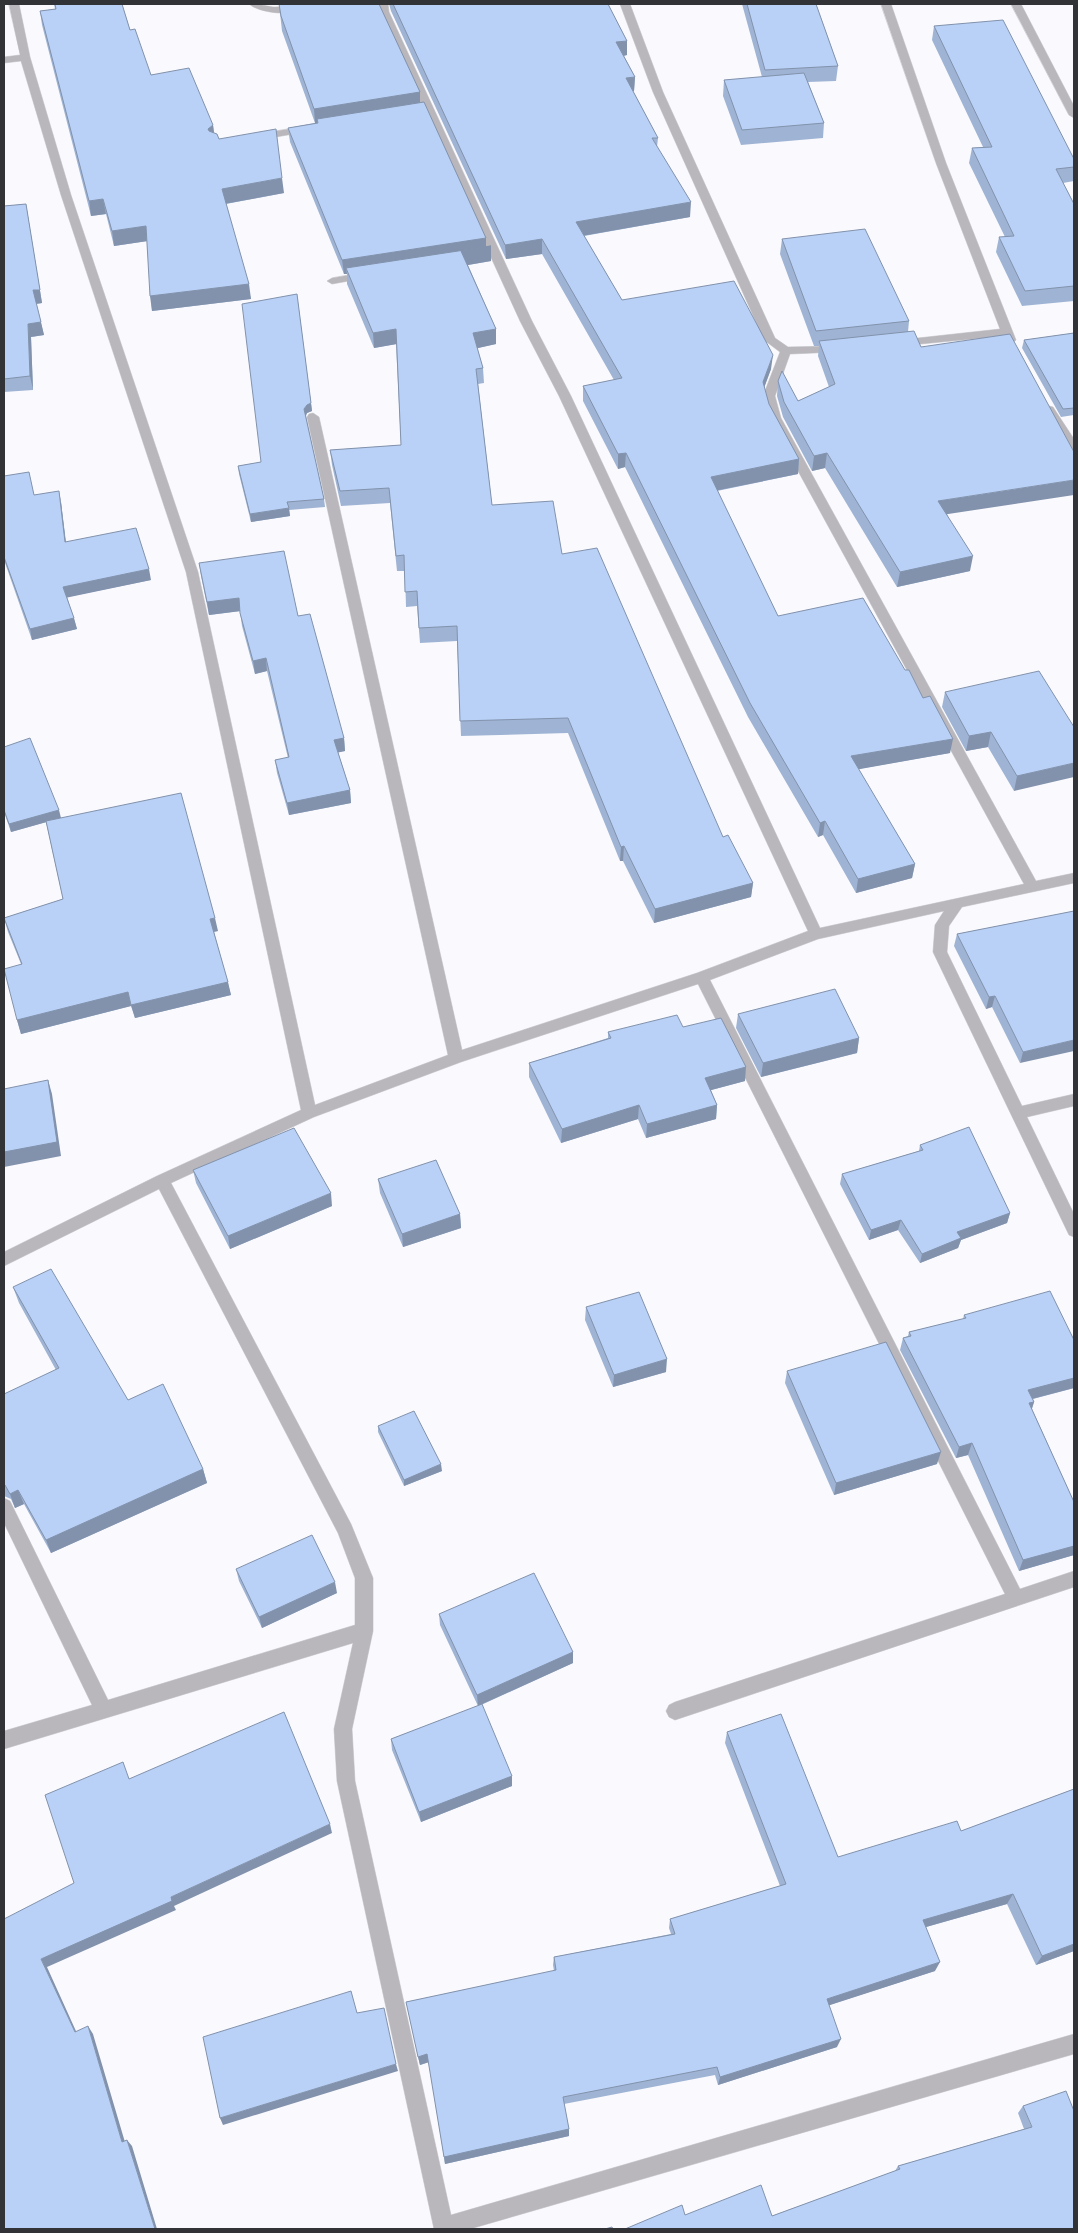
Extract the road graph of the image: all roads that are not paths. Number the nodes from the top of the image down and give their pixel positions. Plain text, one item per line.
1 (14, 4) edge
2 (254, 4) edge
3 (383, 4) edge
4 (625, 4) edge
5 (886, 4) edge
6 (1016, 4) edge
7 (311, 7) edge
8 (26, 57) junction
9 (4, 60) edge
10 (1074, 115) edge
11 (314, 128) edge
12 (246, 139) edge
13 (380, 273) edge
14 (332, 281) dead end
15 (1005, 332) junction
16 (887, 344) edge
17 (847, 348) edge
18 (1015, 348) edge
19 (786, 351) junction
20 (1045, 402) edge
21 (313, 417) dead end
22 (1074, 447) edge
23 (1074, 878) edge
24 (1032, 886) junction
25 (957, 903) junction
26 (816, 934) junction
27 (702, 977) junction
28 (456, 1058) junction
29 (1074, 1100) edge
30 (309, 1113) junction
31 (1016, 1113) junction
32 (162, 1180) junction
33 (1074, 1230) edge
34 (4, 1259) edge
35 (4, 1506) edge
36 (1074, 1579) edge
37 (1016, 1598) junction
38 (364, 1631) junction
39 (104, 1710) junction
40 (675, 1711) dead end
41 (4, 1740) edge
42 (1074, 2044) edge
43 (443, 2228) edge

1 - 8 street
2 - 7 street
3 - 26 street
4 - 19 street
5 - 15 street
6 - 10 street
8 - 9 street
8 - 30 street
11 - 12 street
13 - 14 street
15 - 16 street
15 - 18 street
17 - 19 street
19 - 24 street
20 - 22 street
21 - 28 street
23 - 24 street
24 - 25 street
25 - 26 street
25 - 31 street
26 - 27 street
27 - 28 street
27 - 37 street
28 - 30 street
29 - 31 street
30 - 32 street
31 - 33 street
32 - 34 street
32 - 38 street
35 - 39 street
36 - 37 street
37 - 40 street
38 - 39 street
38 - 43 street
39 - 41 street
42 - 43 street

